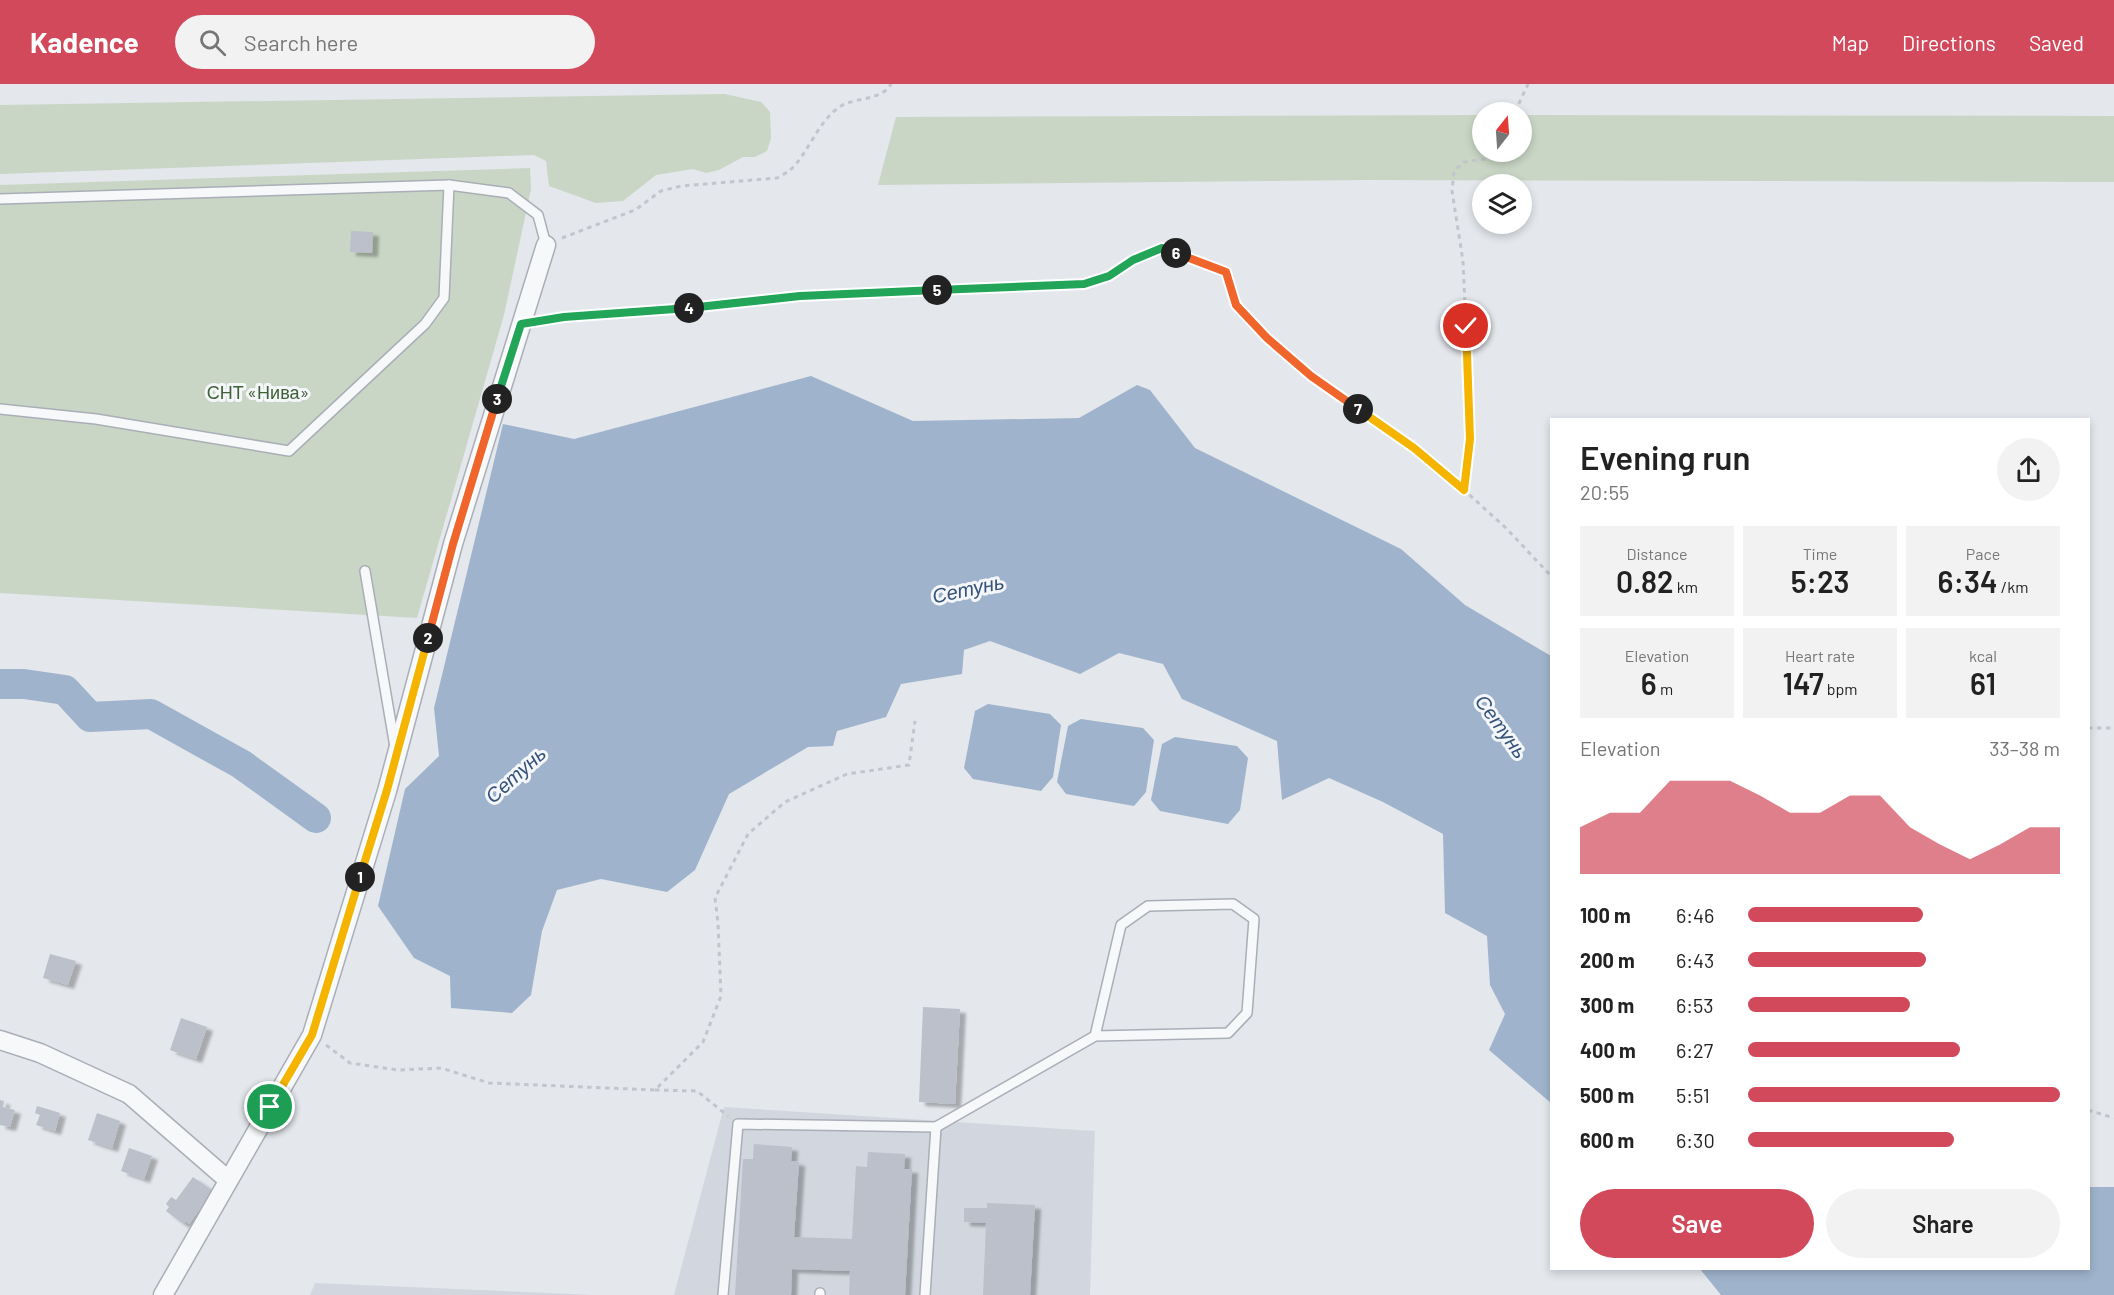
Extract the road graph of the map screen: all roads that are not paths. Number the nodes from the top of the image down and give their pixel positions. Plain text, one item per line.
1 (449, 185) junction
2 (0, 199) edge
3 (546, 244) joint
4 (0, 409) edge
5 (365, 571) dead end
6 (396, 755) junction
7 (1095, 1036) junction
8 (0, 1040) edge
9 (936, 1127) junction
10 (228, 1180) junction
11 (163, 1295) edge
12 (723, 1295) edge
13 (925, 1295) edge

1 - 2 lane
1 - 3 lane
1 - 4 lane
3 - 6 street
5 - 6 lane
6 - 10 street
7 - 7 lane
7 - 9 lane
8 - 10 street
9 - 12 lane
9 - 13 lane
10 - 11 street

